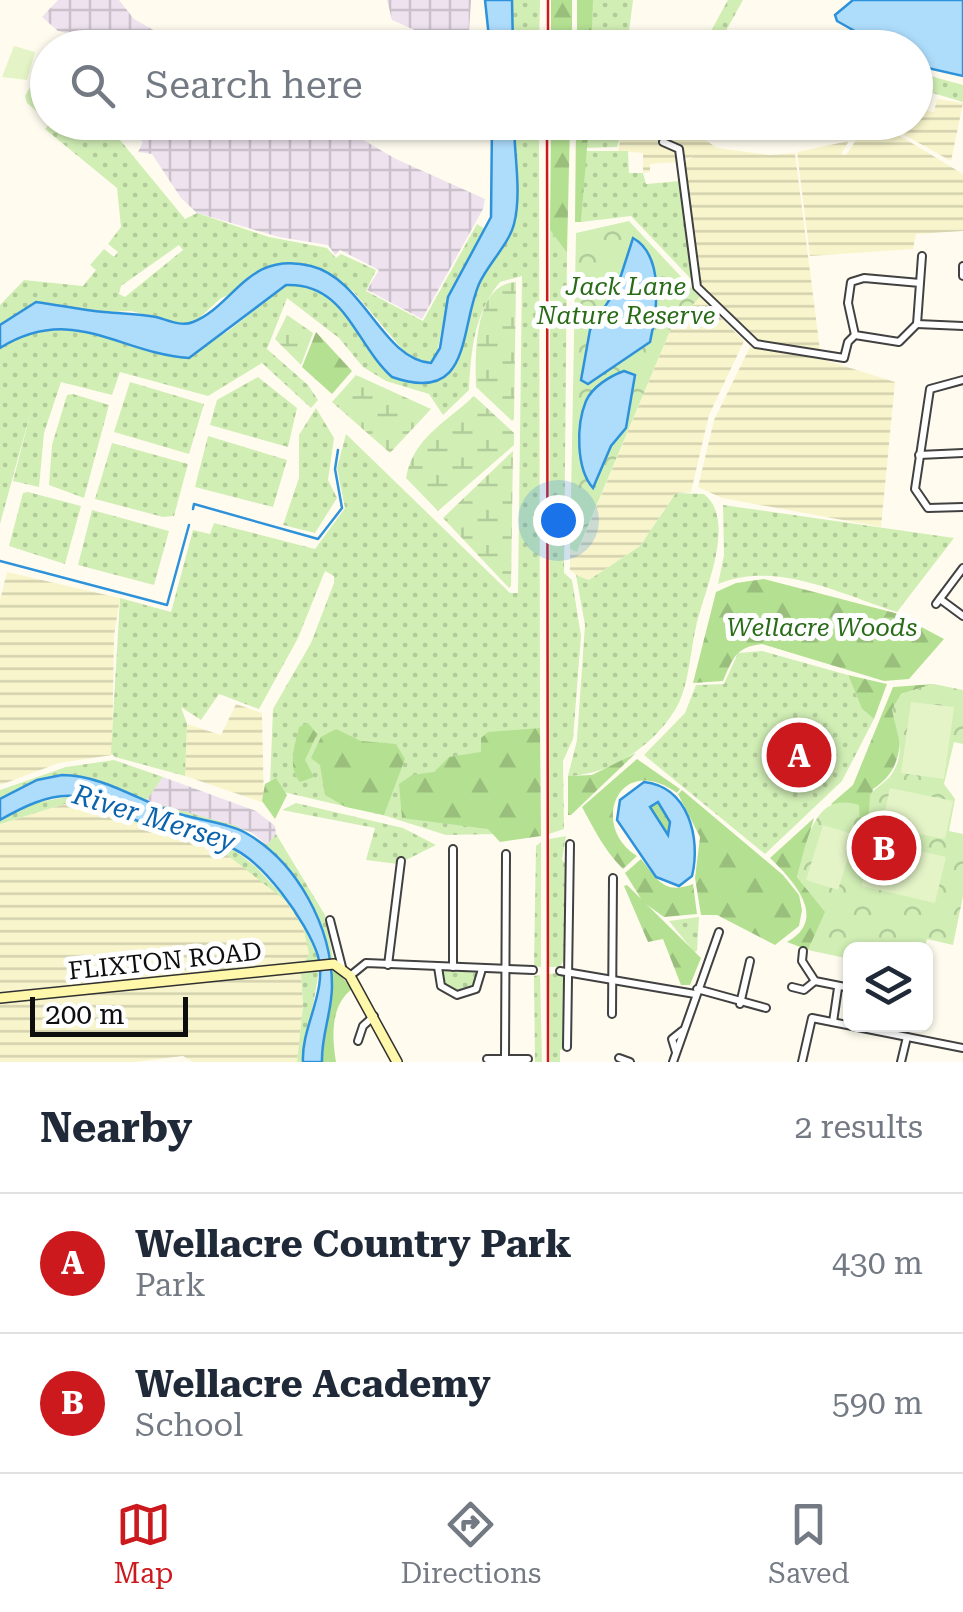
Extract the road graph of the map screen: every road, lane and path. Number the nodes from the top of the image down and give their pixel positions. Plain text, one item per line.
1 (664, 142) dead end
2 (922, 256) dead end
3 (963, 266) edge
4 (963, 276) edge
5 (920, 284) junction
6 (917, 324) junction
7 (963, 326) edge
8 (855, 335) junction
9 (963, 380) edge
10 (962, 451) edge
11 (919, 454) junction
12 (963, 507) edge
13 (963, 568) edge
14 (963, 616) edge
15 (570, 844) dead end
16 (453, 850) dead end
17 (506, 854) dead end
18 (401, 861) dead end
19 (613, 878) dead end
20 (330, 920) dead end
21 (719, 932) dead end
22 (803, 951) dead end
23 (388, 964) junction
24 (746, 964) dead end
25 (338, 965) junction
26 (438, 967) junction
27 (453, 968) junction
28 (482, 969) junction
29 (506, 970) junction
30 (533, 970) dead end
31 (564, 971) junction
32 (350, 976) junction
33 (612, 979) junction
34 (816, 981) junction
35 (792, 987) dead end
36 (838, 988) junction
37 (843, 988) edge
38 (696, 991) junction
39 (0, 998) edge
40 (740, 1004) junction
41 (766, 1008) dead end
42 (612, 1014) dead end
43 (374, 1016) junction
44 (833, 1022) junction
45 (908, 1036) junction
46 (358, 1042) dead end
47 (567, 1048) dead end
48 (963, 1048) edge
49 (620, 1058) dead end
50 (528, 1059) dead end
51 (487, 1060) edge
52 (502, 1060) edge
53 (397, 1062) edge
54 (630, 1062) edge
55 (673, 1062) edge
56 (802, 1062) edge
57 (902, 1062) edge

1 - 8 street
2 - 5 street
3 - 4 street
5 - 6 street
5 - 8 street
6 - 7 street
6 - 8 street
9 - 11 street
10 - 11 street
11 - 12 street
13 - 14 street
15 - 31 street
16 - 27 street
17 - 29 street
18 - 23 street
19 - 33 street
20 - 25 street
21 - 38 street
22 - 34 street
23 - 26 street
23 - 32 street
24 - 40 street
25 - 32 main road
25 - 39 main road, FLIXTON ROAD
26 - 27 street
26 - 28 street
27 - 28 street
28 - 29 street
29 - 30 street
29 - 52 street
31 - 33 street
31 - 47 street
32 - 43 main road
33 - 38 street
33 - 42 street
34 - 35 street
34 - 36 street
36 - 37 street
36 - 44 street
38 - 40 street
38 - 55 street
40 - 41 street
43 - 46 street
43 - 53 main road
44 - 45 street
44 - 56 street
45 - 48 street
45 - 57 street
49 - 54 street
50 - 52 street
51 - 52 street

